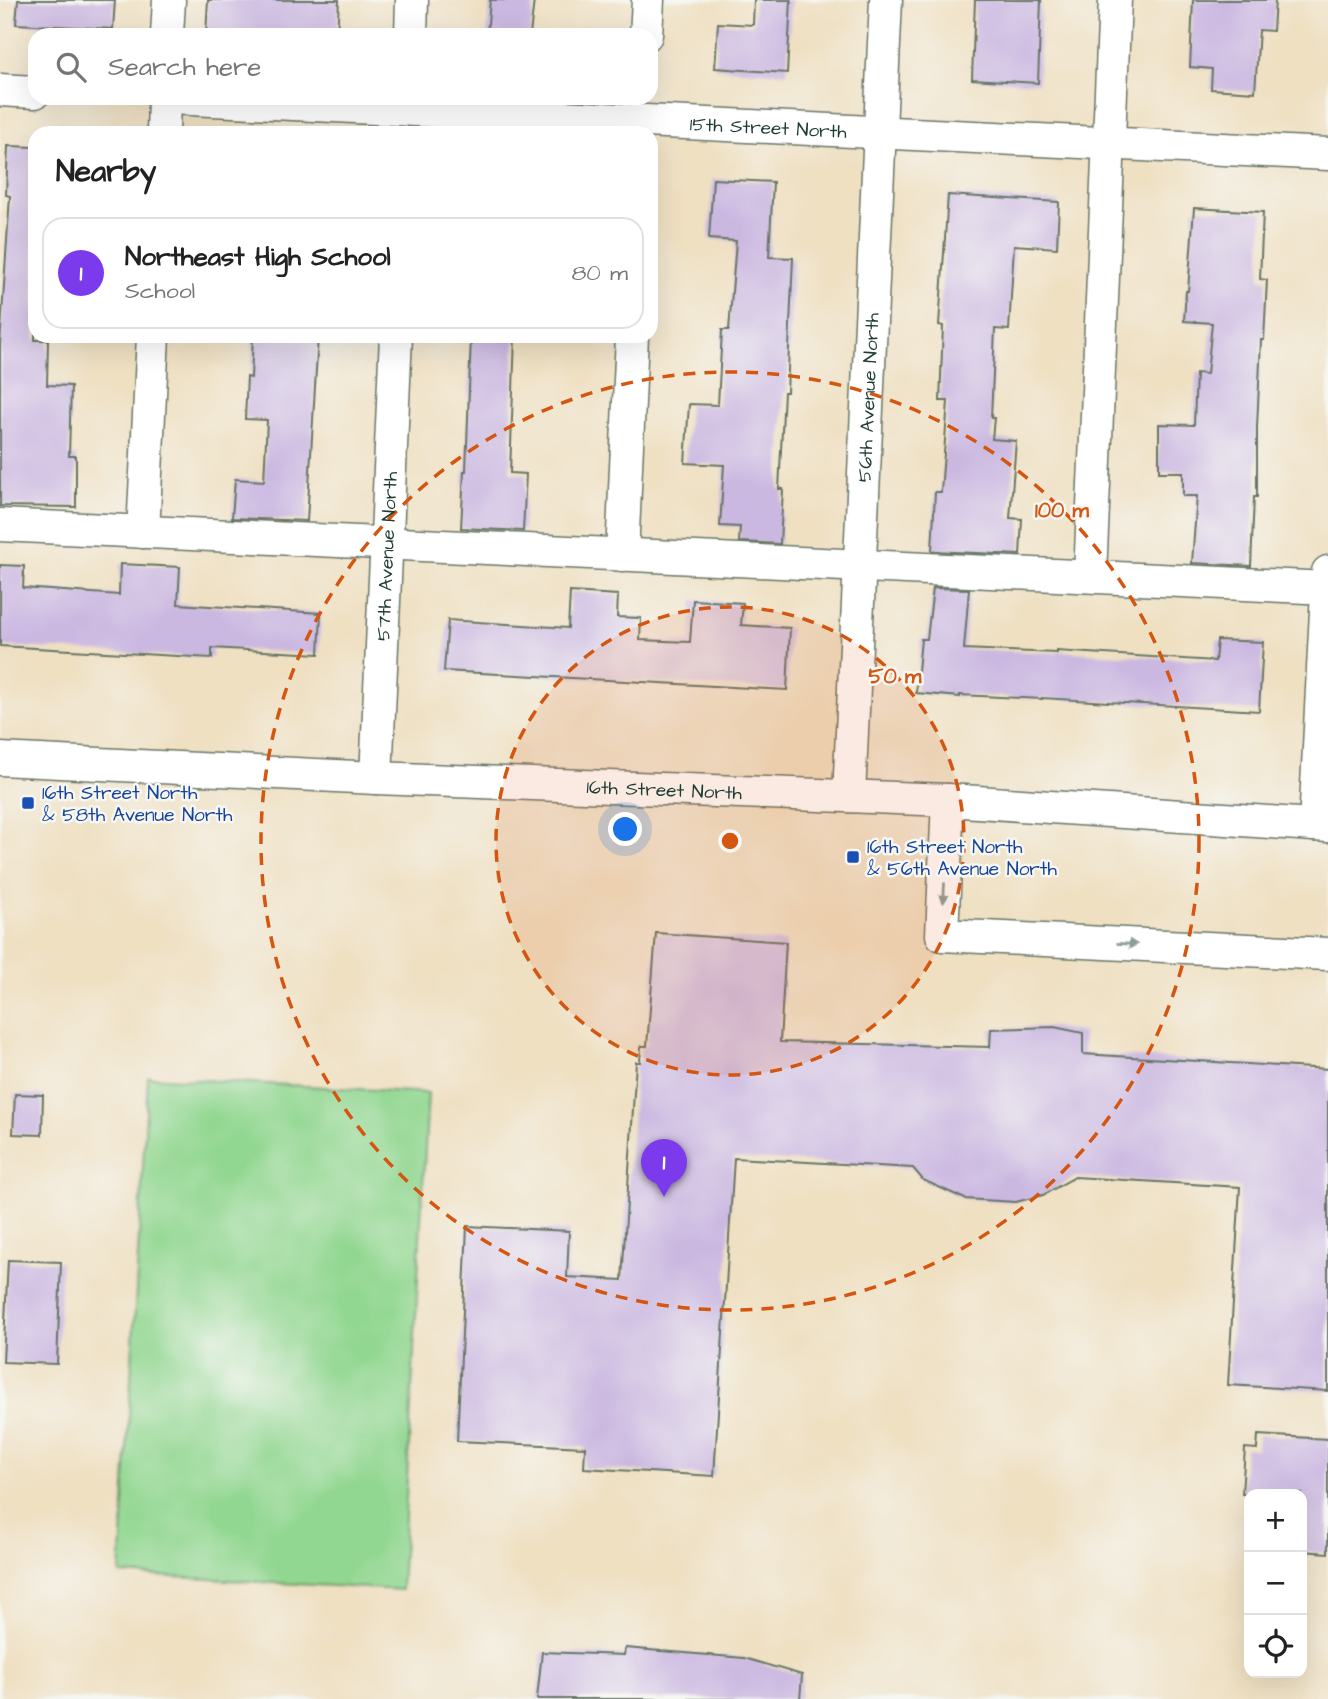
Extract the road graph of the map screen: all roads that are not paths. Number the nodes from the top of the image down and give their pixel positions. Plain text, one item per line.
1 (169, 0) edge
2 (412, 0) edge
3 (648, 0) edge
4 (886, 0) edge
5 (1115, 0) edge
6 (167, 28) edge
7 (411, 28) edge
8 (646, 28) edge
9 (0, 90) edge
10 (28, 92) edge
11 (166, 105) edge
12 (279, 105) edge
13 (407, 113) edge
14 (642, 117) edge
15 (164, 126) edge
16 (879, 132) junction
17 (1109, 143) junction
18 (1328, 154) edge
19 (153, 343) edge
20 (396, 343) edge
21 (632, 343) edge
22 (0, 525) edge
23 (143, 532) junction
24 (387, 543) junction
25 (622, 555) junction
26 (859, 566) junction
27 (1328, 572) edge
28 (1090, 576) junction
29 (1328, 588) edge
30 (0, 759) edge
31 (376, 778) junction
32 (849, 796) junction
33 (948, 800) junction
34 (1321, 825) edge
35 (1328, 954) edge

1 - 6 street
2 - 7 street
3 - 8 street
4 - 16 street, 56th Avenue North
5 - 17 street
9 - 10 street
11 - 15 street
12 - 13 street, 15th Street North
13 - 14 street, 15th Street North
14 - 16 street, 15th Street North
16 - 17 street, 15th Street North
16 - 26 street, 56th Avenue North
17 - 18 street, 15th Street North
17 - 28 street
19 - 23 street
20 - 24 street, 57th Avenue North
21 - 25 street
22 - 23 street
23 - 24 street
24 - 25 street
24 - 31 street, 57th Avenue North
25 - 26 street
26 - 28 street
26 - 32 street, 56th Avenue North
27 - 29 street
28 - 29 street
29 - 34 street
30 - 31 street, 16th Street North
31 - 32 street, 16th Street North
32 - 33 street, 16th Street North
33 - 34 street, 16th Street North
33 -> 35 street

